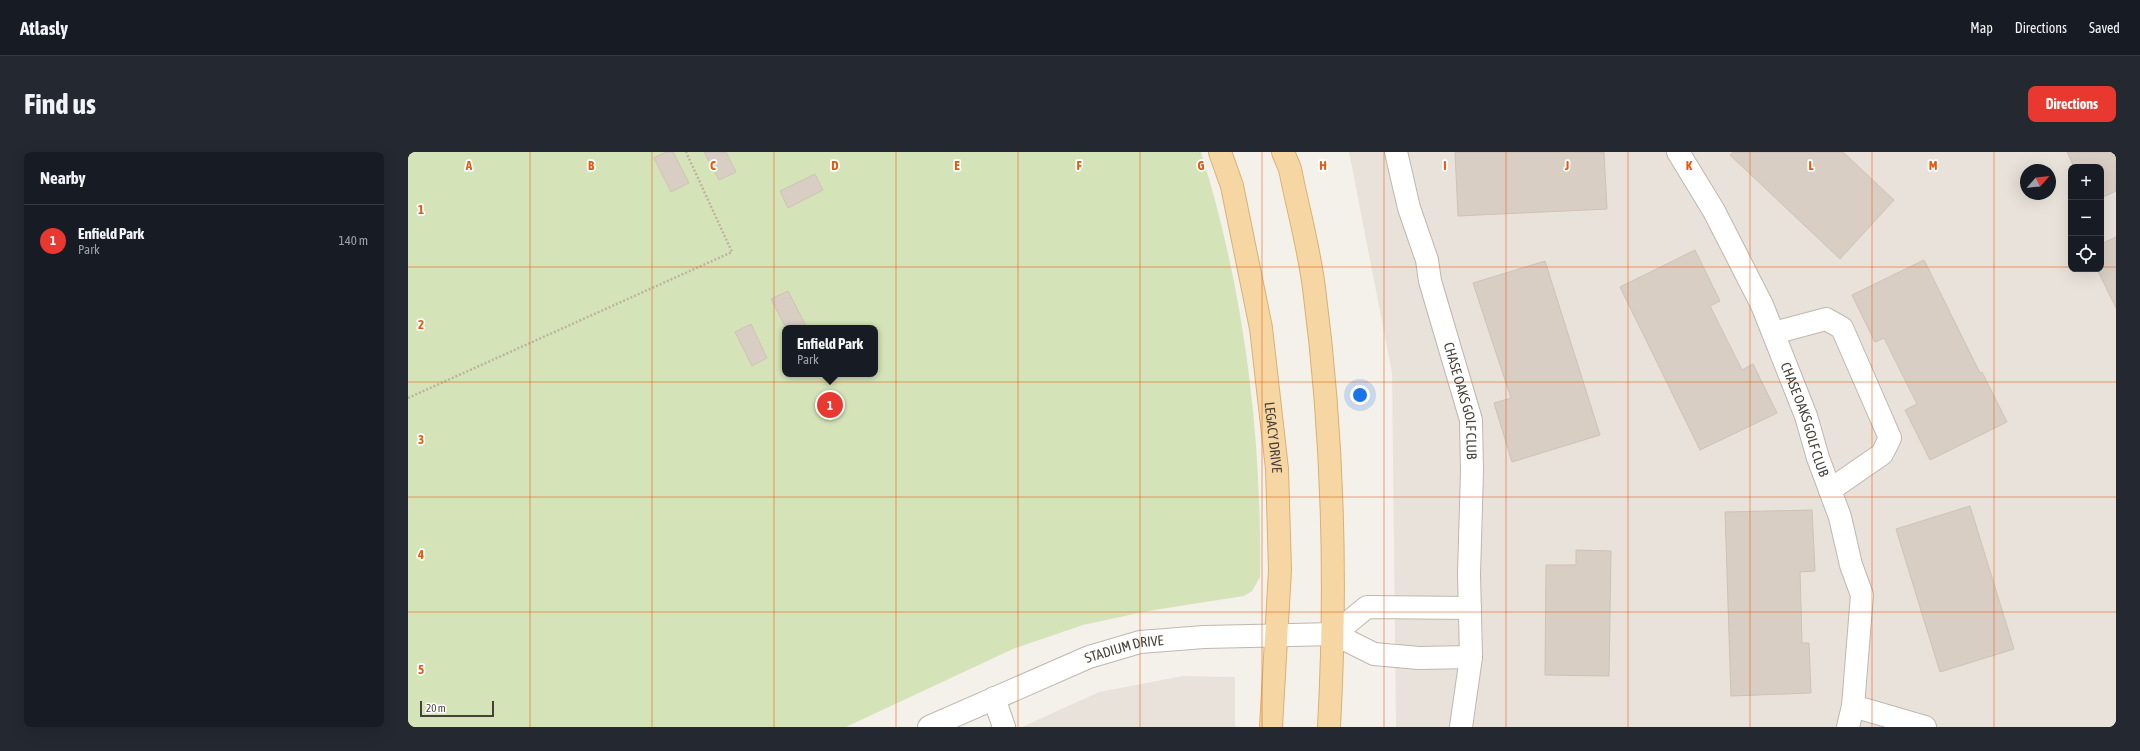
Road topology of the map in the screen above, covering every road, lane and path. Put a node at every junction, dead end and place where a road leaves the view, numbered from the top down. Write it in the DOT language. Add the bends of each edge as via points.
graph roads {
  1 [pos="686,152"];
  2 [pos="1220,152"];
  3 [pos="1283,152"];
  4 [pos="1396,152"];
  5 [pos="1678,152"];
  6 [pos="1774,333"];
  7 [pos="408,398"];
  8 [pos="1830,490"];
  9 [pos="1470,608"];
  10 [pos="1334,634"];
  11 [pos="1276,635"];
  12 [pos="1471,657"];
  13 [pos="994,698"];
  14 [pos="1853,706"];
  15 [pos="929,727"];
  16 [pos="1004,727"];
  17 [pos="1271,727"];
  18 [pos="1329,727"];
  19 [pos="1461,727"];
  20 [pos="1848,727"];
  21 [pos="1925,727"];
  1 -- 7 [label="path" via="732,252"];
  2 -- 11 [label="main road, LEGACY DRIVE" via="1232,186 1261,328 1278,476 1280,570"];
  3 -- 10 [label="main road" via="1290,169 1314,287 1328,433"];
  4 -- 9 [label="street, CHASE OAKS GOLF CLUB" via="1409,208 1427,260 1430,281 1471,420"];
  5 -- 6 [label="street, CHASE OAKS GOLF CLUB" via="1714,211"];
  6 -- 8 [label="street, CHASE OAKS GOLF CLUB" via="1806,416"];
  6 -- 8 [label="street" via="1826,319 1842,328 1890,438 1882,454"];
  8 -- 14 [label="street, CHASE OAKS GOLF CLUB" via="1862,594"];
  9 -- 10 [label="street" via="1367,607"];
  9 -- 12 [label="street, CHASE OAKS GOLF CLUB"];
  10 -- 11 [label="street, STADIUM DRIVE"];
  10 -- 12 [label="street" via="1374,654 1419,658"];
  10 -- 18 [label="main road"];
  11 -- 13 [label="street, STADIUM DRIVE" via="1140,642 1089,657"];
  11 -- 17 [label="main road, LEGACY DRIVE"];
  12 -- 19 [label="street, CHASE OAKS GOLF CLUB"];
  13 -- 15 [label="street, STADIUM DRIVE"];
  13 -- 16 [label="street"];
  14 -- 20 [label="street, CHASE OAKS GOLF CLUB"];
  14 -- 21 [label="street"];
}
